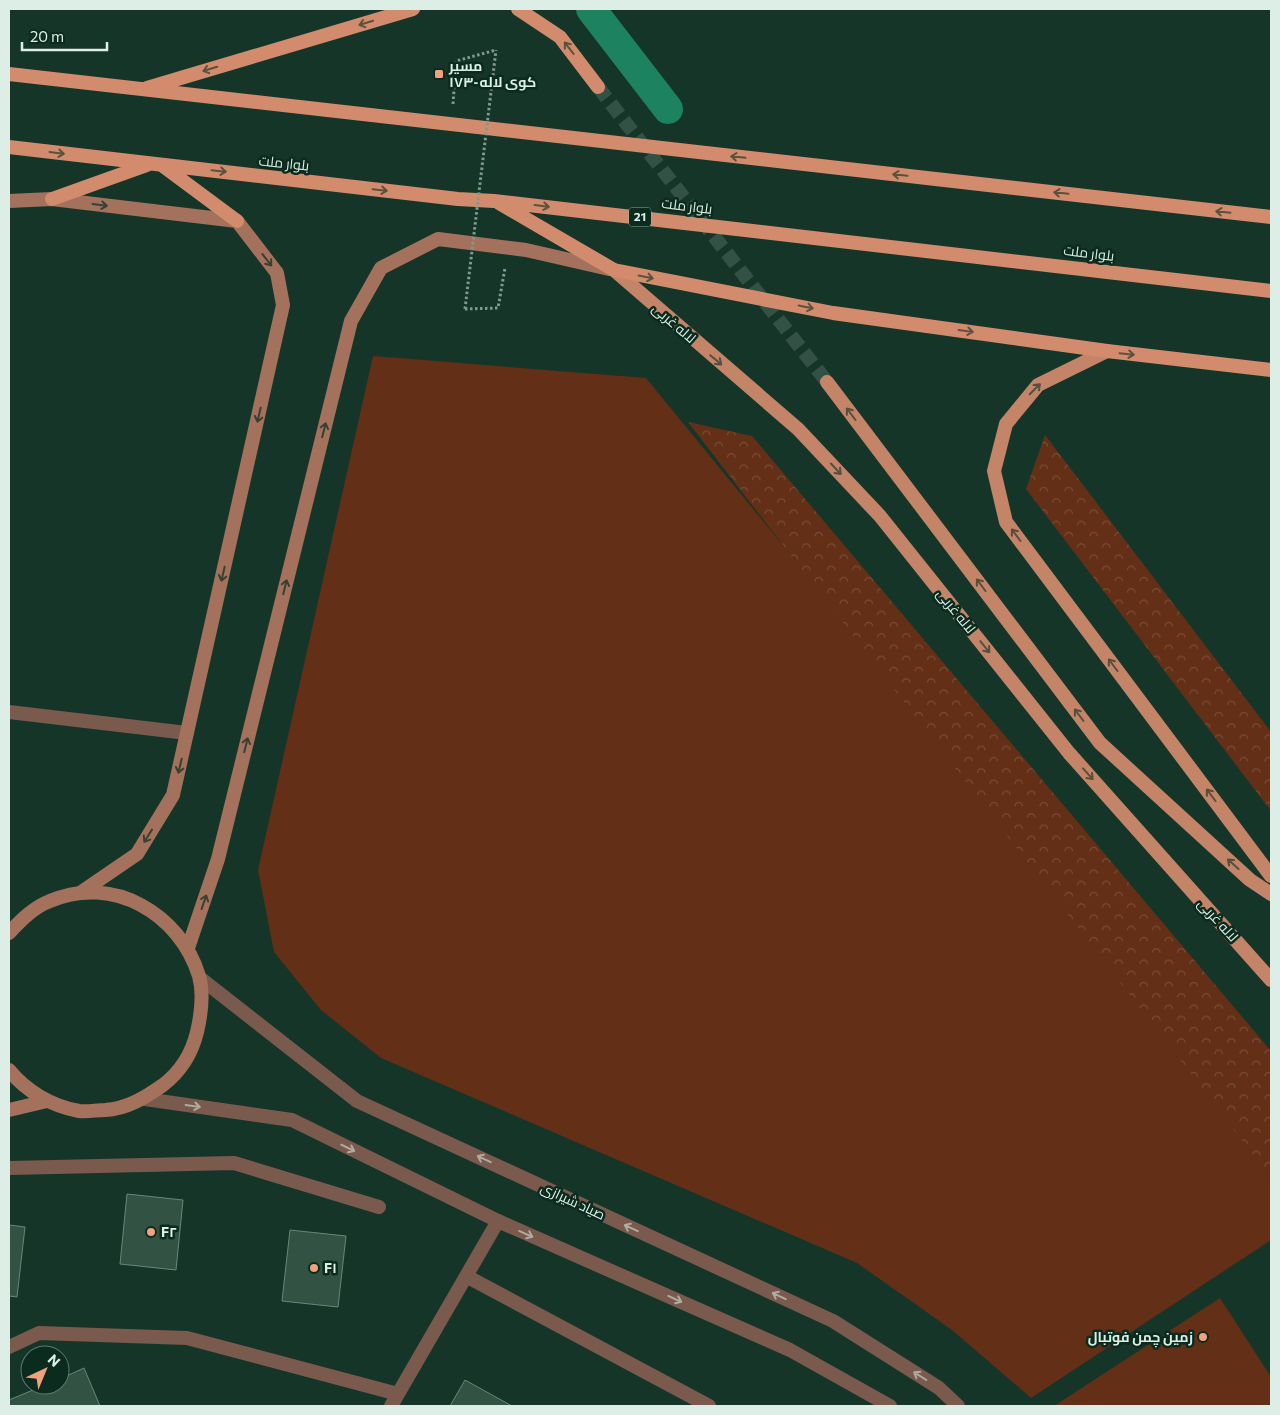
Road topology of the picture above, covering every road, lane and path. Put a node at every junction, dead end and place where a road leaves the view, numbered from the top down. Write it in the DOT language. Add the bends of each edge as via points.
graph roads {
  1 [pos="413,9"];
  2 [pos="518,9"];
  3 [pos="9,74"];
  4 [pos="598,87"];
  5 [pos="141,89"];
  6 [pos="451,124"];
  7 [pos="9,147"];
  8 [pos="156,164"];
  9 [pos="52,199"];
  10 [pos="494,200"];
  11 [pos="9,201"];
  12 [pos="1271,217"];
  13 [pos="237,221"];
  14 [pos="508,248"];
  15 [pos="614,270"];
  16 [pos="1271,291"];
  17 [pos="1107,351"];
  18 [pos="1271,370"];
  19 [pos="827,382"];
  20 [pos="9,712"];
  21 [pos="187,733"];
  22 [pos="1271,876"];
  23 [pos="80,893"];
  24 [pos="1271,894"];
  25 [pos="9,933"];
  26 [pos="188,948"];
  27 [pos="200,978"];
  28 [pos="1271,980"];
  29 [pos="9,1070"];
  30 [pos="145,1099"];
  31 [pos="47,1101"];
  32 [pos="9,1110"];
  33 [pos="9,1168"];
  34 [pos="379,1207"];
  35 [pos="498,1221"];
  36 [pos="466,1276"];
  37 [pos="9,1347"];
  38 [pos="398,1394"];
  39 [pos="391,1406"];
  40 [pos="709,1406"];
  41 [pos="890,1406"];
  42 [pos="958,1406"];
  1 -- 5 [label="highway, one-way"];
  4 -- 2 [label="highway, one-way" via="560,37"];
  3 -- 5 [label="highway"];
  5 -- 6 [label="highway"];
  12 -- 6 [label="highway, one-way"];
  6 -- 14 [label="path, bridge" via="456,61 496,50 465,309 498,308"];
  7 -- 8 [label="highway, بلوار ملت / 21, one-way"];
  8 -- 9 [label="highway"];
  8 -- 10 [label="highway, بلوار ملت / 21, one-way" via="458,199"];
  8 -- 13 [label="highway"];
  9 -- 11 [label="main road"];
  9 -- 13 [label="main road, one-way"];
  10 -- 15 [label="highway"];
  10 -- 16 [label="highway, بلوار ملت / 21, one-way"];
  13 -- 21 [label="main road, one-way" via="277,273 283,305"];
  14 -- 15 [label="main road"];
  26 -- 14 [label="main road, one-way" via="218,859 351,321 381,268 438,239"];
  15 -- 17 [label="highway, one-way" via="833,312"];
  15 -- 28 [label="main road, لاله غربی, one-way" via="798,429 880,516 1069,752"];
  17 -- 18 [label="highway, one-way"];
  22 -- 17 [label="main road, one-way" via="1006,522 994,471 1006,424 1038,385"];
  24 -- 19 [label="main road, one-way" via="1250,880 1100,743"];
  20 -- 21 [label="street"];
  21 -- 23 [label="main road, one-way" via="173,795 137,854"];
  23 -- 25 [label="main road" via="50,901 24,917"];
  23 -- 26 [label="main road" via="112,894 142,904 168,923"];
  26 -- 27 [label="main road"];
  27 -- 30 [label="main road" via="202,1014 193,1048 173,1077"];
  42 -- 27 [label="street, صیاد شیرازی, one-way" via="940,1388 833,1321 357,1101"];
  29 -- 31 [label="main road" via="19,1083"];
  30 -- 31 [label="main road" via="113,1110 79,1111"];
  30 -- 35 [label="street, one-way" via="292,1120"];
  31 -- 32 [label="main road"];
  33 -- 34 [label="street" via="234,1163"];
  35 -- 36 [label="street"];
  35 -- 41 [label="street, one-way" via="790,1350"];
  36 -- 38 [label="street"];
  36 -- 40 [label="street"];
  37 -- 38 [label="street" via="39,1333 187,1338"];
  38 -- 39 [label="street"];
}
